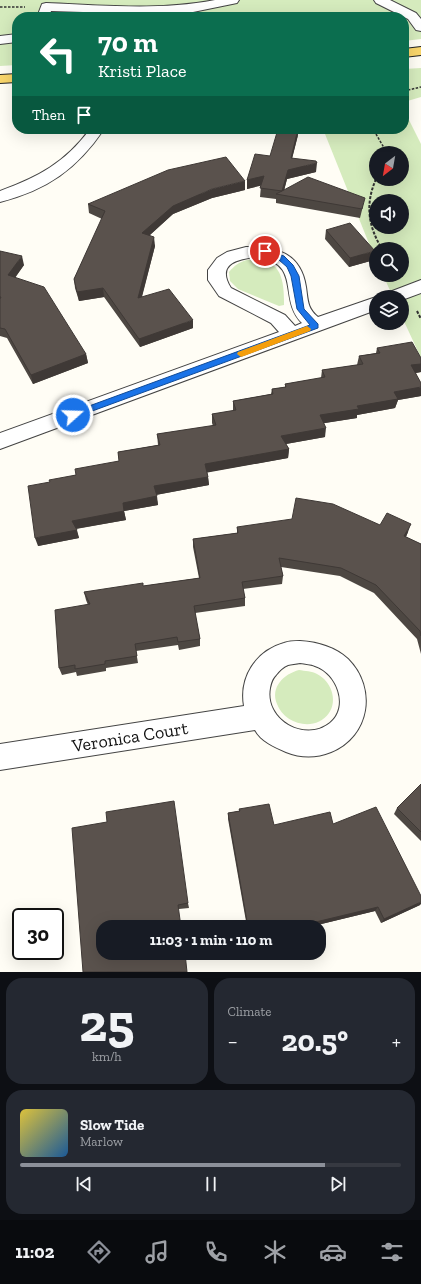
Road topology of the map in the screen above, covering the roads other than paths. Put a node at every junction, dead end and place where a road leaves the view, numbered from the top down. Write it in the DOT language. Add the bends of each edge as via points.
graph roads {
  1 [pos="233,0"];
  2 [pos="380,0"];
  3 [pos="44,12"];
  4 [pos="404,12"];
  5 [pos="409,14"];
  6 [pos="421,27"];
  7 [pos="12,39"];
  8 [pos="0,40"];
  9 [pos="421,51"];
  10 [pos="409,52"];
  11 [pos="12,78"];
  12 [pos="0,79"];
  13 [pos="94,134"];
  14 [pos="0,197"];
  15 [pos="421,286"];
  16 [pos="409,291"];
  17 [pos="369,306"];
  18 [pos="316,326"];
  19 [pos="292,335"];
  20 [pos="0,441"];
  21 [pos="260,716"];
  22 [pos="0,757"];
  1 -- 3 [label="street" via="193,8 147,10 46,7"];
  2 -- 4 [label="street"];
  5 -- 6 [label="street"];
  7 -- 8 [label="street"];
  9 -- 10 [label="main road"];
  11 -- 12 [label="main road"];
  13 -- 14 [label="street" via="86,147 67,165 36,184"];
  15 -- 16 [label="street"];
  17 -- 18 [label="street"];
  18 -- 19 [label="street"];
  18 -- 19 [label="street" via="301,309 295,276 290,266 281,258 265,251 246,252 221,264 216,278 222,289 278,319"];
  19 -- 20 [label="street"];
  21 -- 22 [label="street, Veronica Court"];
}
